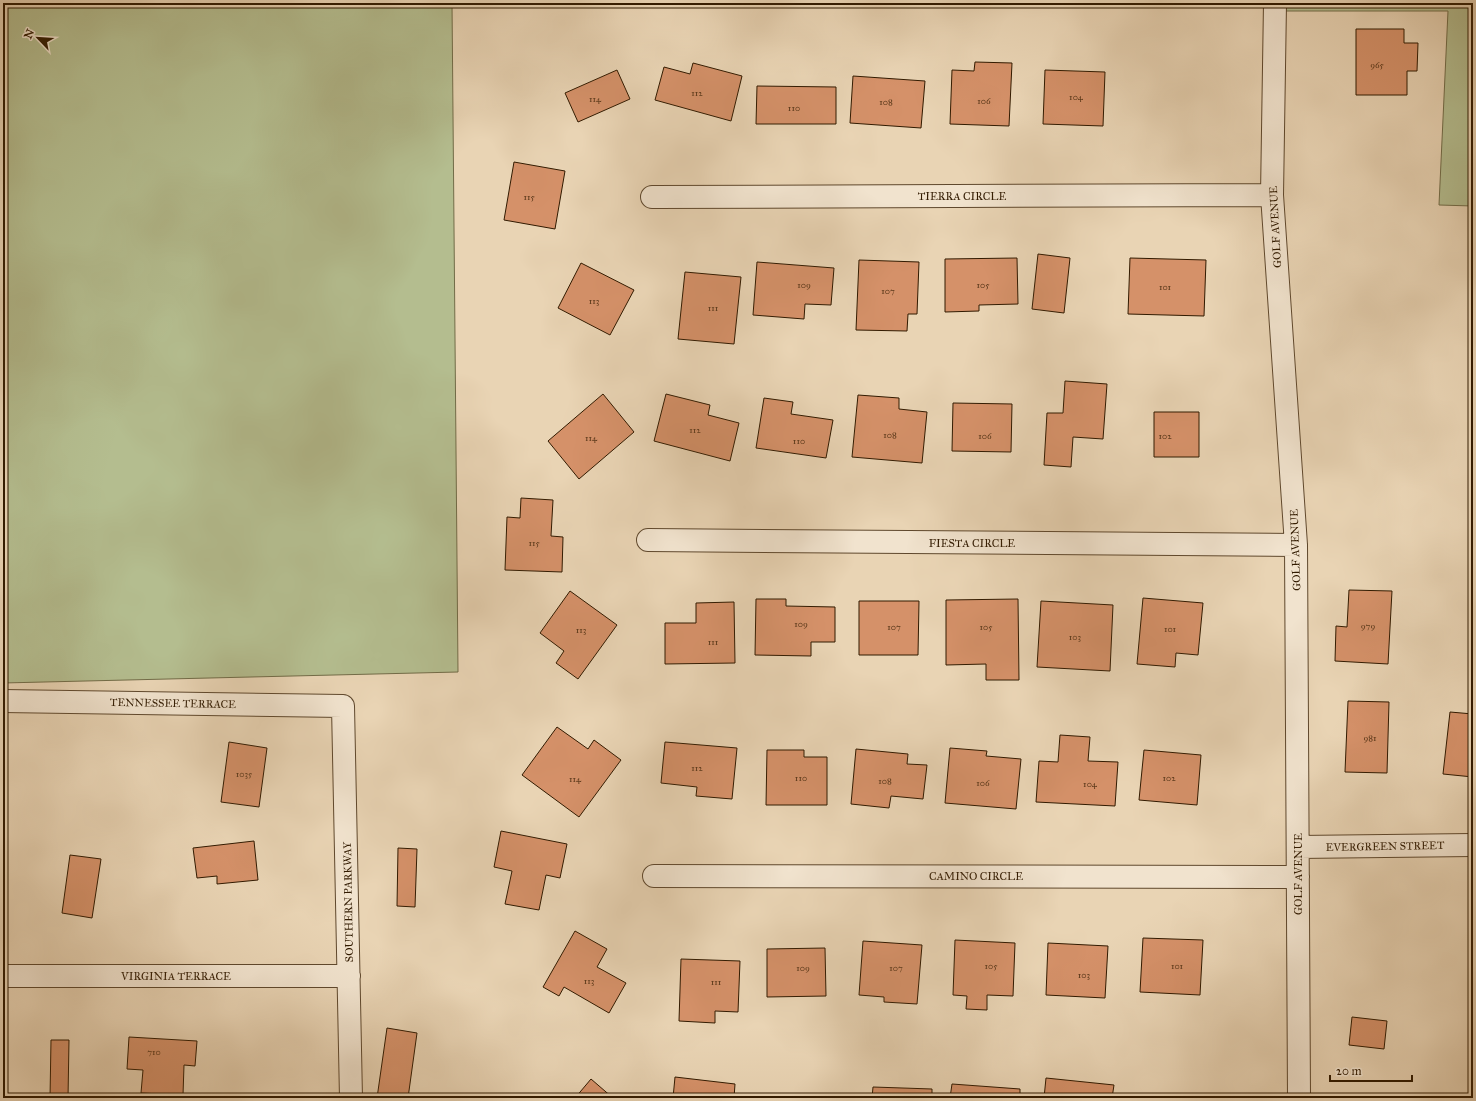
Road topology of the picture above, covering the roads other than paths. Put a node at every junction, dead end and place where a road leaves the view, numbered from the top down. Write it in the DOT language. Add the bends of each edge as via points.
graph roads {
  1 [pos="1275,3"];
  2 [pos="1272,195"];
  3 [pos="652,198"];
  4 [pos="648,540"];
  5 [pos="1296,546"];
  6 [pos="3,701"];
  7 [pos="343,706"];
  8 [pos="1473,844"];
  9 [pos="1298,847"];
  10 [pos="654,876"];
  11 [pos="1298,877"];
  12 [pos="3,976"];
  13 [pos="349,976"];
  14 [pos="351,1098"];
  15 [pos="1299,1098"];
  1 -- 2 [label="street, GOLF AVENUE"];
  2 -- 3 [label="street, TIERRA CIRCLE"];
  2 -- 5 [label="street, GOLF AVENUE"];
  4 -- 5 [label="street, FIESTA CIRCLE"];
  5 -- 9 [label="street, GOLF AVENUE"];
  6 -- 7 [label="street, TENNESSEE TERRACE"];
  7 -- 13 [label="street, SOUTHERN PARKWAY"];
  8 -- 9 [label="street, EVERGREEN STREET"];
  9 -- 11 [label="street, GOLF AVENUE"];
  10 -- 11 [label="street, CAMINO CIRCLE"];
  11 -- 15 [label="street, GOLF AVENUE"];
  12 -- 13 [label="street, VIRGINIA TERRACE"];
  13 -- 14 [label="street, SOUTHERN PARKWAY"];
}
